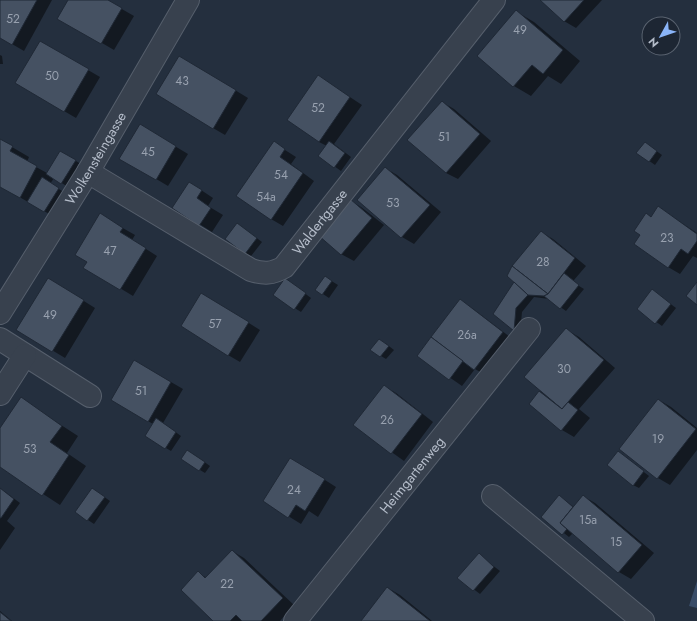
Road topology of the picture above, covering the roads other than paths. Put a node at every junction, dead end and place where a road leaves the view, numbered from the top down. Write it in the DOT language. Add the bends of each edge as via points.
graph roads {
  1 [pos="188,0"];
  2 [pos="494,0"];
  3 [pos="88,172"];
  4 [pos="0,313"];
  5 [pos="529,329"];
  6 [pos="0,339"];
  7 [pos="25,355"];
  8 [pos="0,394"];
  9 [pos="90,396"];
  10 [pos="494,496"];
  11 [pos="295,621"];
  12 [pos="643,621"];
  1 -- 3 [label="street, Wolkensteingasse"];
  2 -- 3 [label="street, Waldertgasse" via="284,267 270,274 251,270"];
  3 -- 4 [label="street, Wolkensteingasse"];
  5 -- 11 [label="street, Heimgartenweg"];
  6 -- 7 [label="street"];
  7 -- 8 [label="street"];
  7 -- 9 [label="street"];
  10 -- 12 [label="street"];
}
